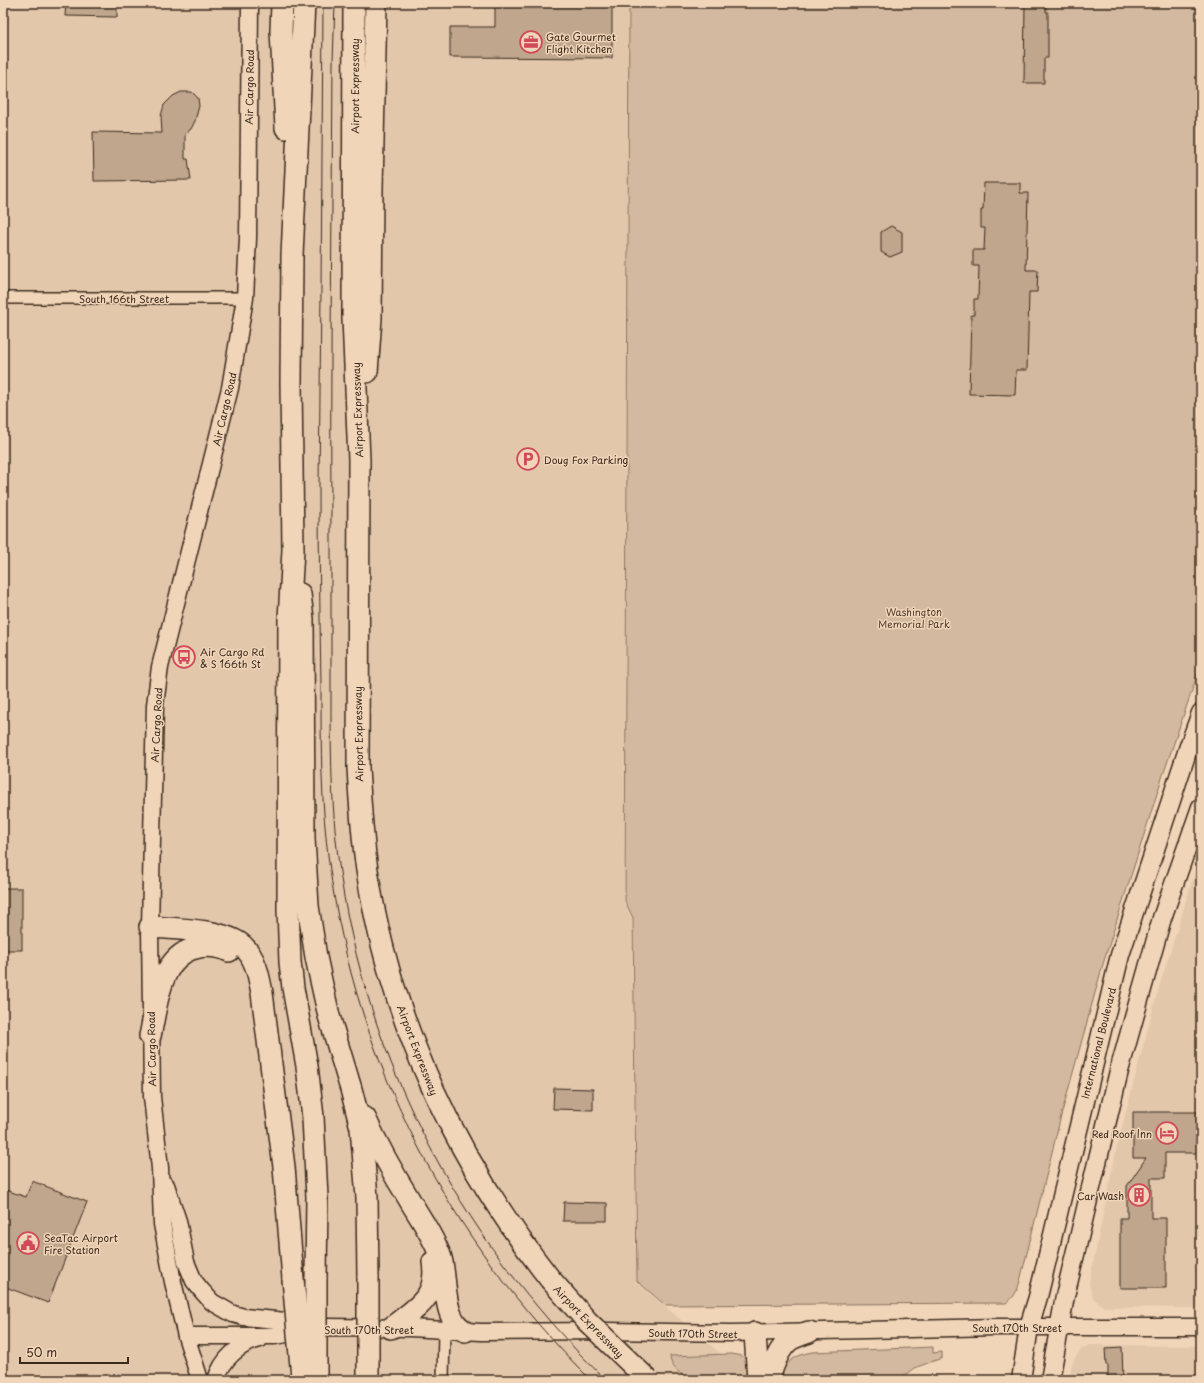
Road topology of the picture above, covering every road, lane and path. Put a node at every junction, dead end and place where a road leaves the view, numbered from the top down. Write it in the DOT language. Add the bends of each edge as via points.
graph roads {
  1 [pos="250,3"];
  2 [pos="282,3"];
  3 [pos="304,3"];
  4 [pos="354,3"];
  5 [pos="376,3"];
  6 [pos="292,255"];
  7 [pos="3,298"];
  8 [pos="245,298"];
  9 [pos="359,460"];
  10 [pos="293,550"];
  11 [pos="1201,713"];
  12 [pos="1201,807"];
  13 [pos="150,927"];
  14 [pos="150,1036"];
  15 [pos="268,1040"];
  16 [pos="338,1046"];
  17 [pos="370,1130"];
  18 [pos="160,1168"];
  19 [pos="1029,1327"];
  20 [pos="1059,1327"];
  21 [pos="1201,1327"];
  22 [pos="328,1328"];
  23 [pos="390,1328"];
  24 [pos="444,1330"];
  25 [pos="465,1331"];
  26 [pos="809,1332"];
  27 [pos="755,1333"];
  28 [pos="186,1336"];
  29 [pos="275,1336"];
  30 [pos="309,1379"];
  31 [pos="368,1379"];
  32 [pos="200,1380"];
  33 [pos="216,1380"];
  34 [pos="443,1380"];
  35 [pos="648,1380"];
  36 [pos="758,1380"];
  37 [pos="769,1380"];
  38 [pos="1021,1380"];
  39 [pos="1050,1380"];
  1 -- 8 [label="street, Air Cargo Road"];
  2 -- 6 [label="highway" via="281,31"];
  3 -- 6 [label="highway"];
  4 -- 9 [label="highway, Airport Expressway" via="353,318"];
  5 -- 9 [label="highway" via="371,318"];
  6 -- 10 [label="highway"];
  7 -- 8 [label="street, South 166th Street"];
  8 -- 13 [label="street, Air Cargo Road" via="230,388 160,667 155,705"];
  9 -- 35 [label="highway, Airport Expressway, bridge" via="358,768 361,819 367,871 390,974 406,1024 437,1100 495,1204 550,1279 587,1321"];
  10 -- 16 [label="highway" via="303,619 304,839 308,906 316,957"];
  10 -- 30 [label="highway, bridge" via="289,620 288,909 293,981 313,1117 316,1279"];
  11 -- 19 [label="main road, International Boulevard" via="1120,955"];
  12 -- 20 [label="main road" via="1162,918 1123,1056"];
  13 -- 14 [label="street, Air Cargo Road"];
  13 -- 15 [label="highway" via="221,934 243,946 252,958 258,973"];
  14 -- 15 [label="highway" via="163,979 176,958 190,949 216,946 231,952 243,964 251,981"];
  14 -- 18 [label="street, Air Cargo Road" via="152,1096"];
  15 -- 30 [label="highway, bridge" via="284,1167 293,1279"];
  16 -- 17 [label="highway"];
  16 -- 31 [label="highway, bridge" via="361,1128 363,1145 367,1205"];
  17 -- 23 [label="highway" via="386,1174 426,1245 434,1270 429,1293"];
  17 -- 25 [label="highway" via="437,1247 444,1270 452,1319"];
  18 -- 22 [label="street" via="178,1221 186,1262 194,1281 212,1302 244,1317"];
  18 -- 28 [label="street, Air Cargo Road" via="162,1224"];
  19 -- 20 [label="street, South 170th Street"];
  19 -- 26 [label="street, South 170th Street"];
  19 -- 38 [label="main road, International Boulevard"];
  20 -- 21 [label="street, South 170th Street"];
  20 -- 39 [label="main road"];
  22 -- 23 [label="street, South 170th Street"];
  22 -- 29 [label="street, South 170th Street"];
  23 -- 24 [label="street, South 170th Street"];
  24 -- 25 [label="street, South 170th Street"];
  24 -- 34 [label="street"];
  25 -- 27 [label="street, South 170th Street"];
  26 -- 27 [label="street, South 170th Street"];
  26 -- 37 [label="highway" via="784,1346"];
  27 -- 36 [label="highway"];
  28 -- 29 [label="street, South 170th Street"];
  28 -- 32 [label="street, Air Cargo Road"];
  29 -- 33 [label="street" via="241,1346 224,1363"];
}
